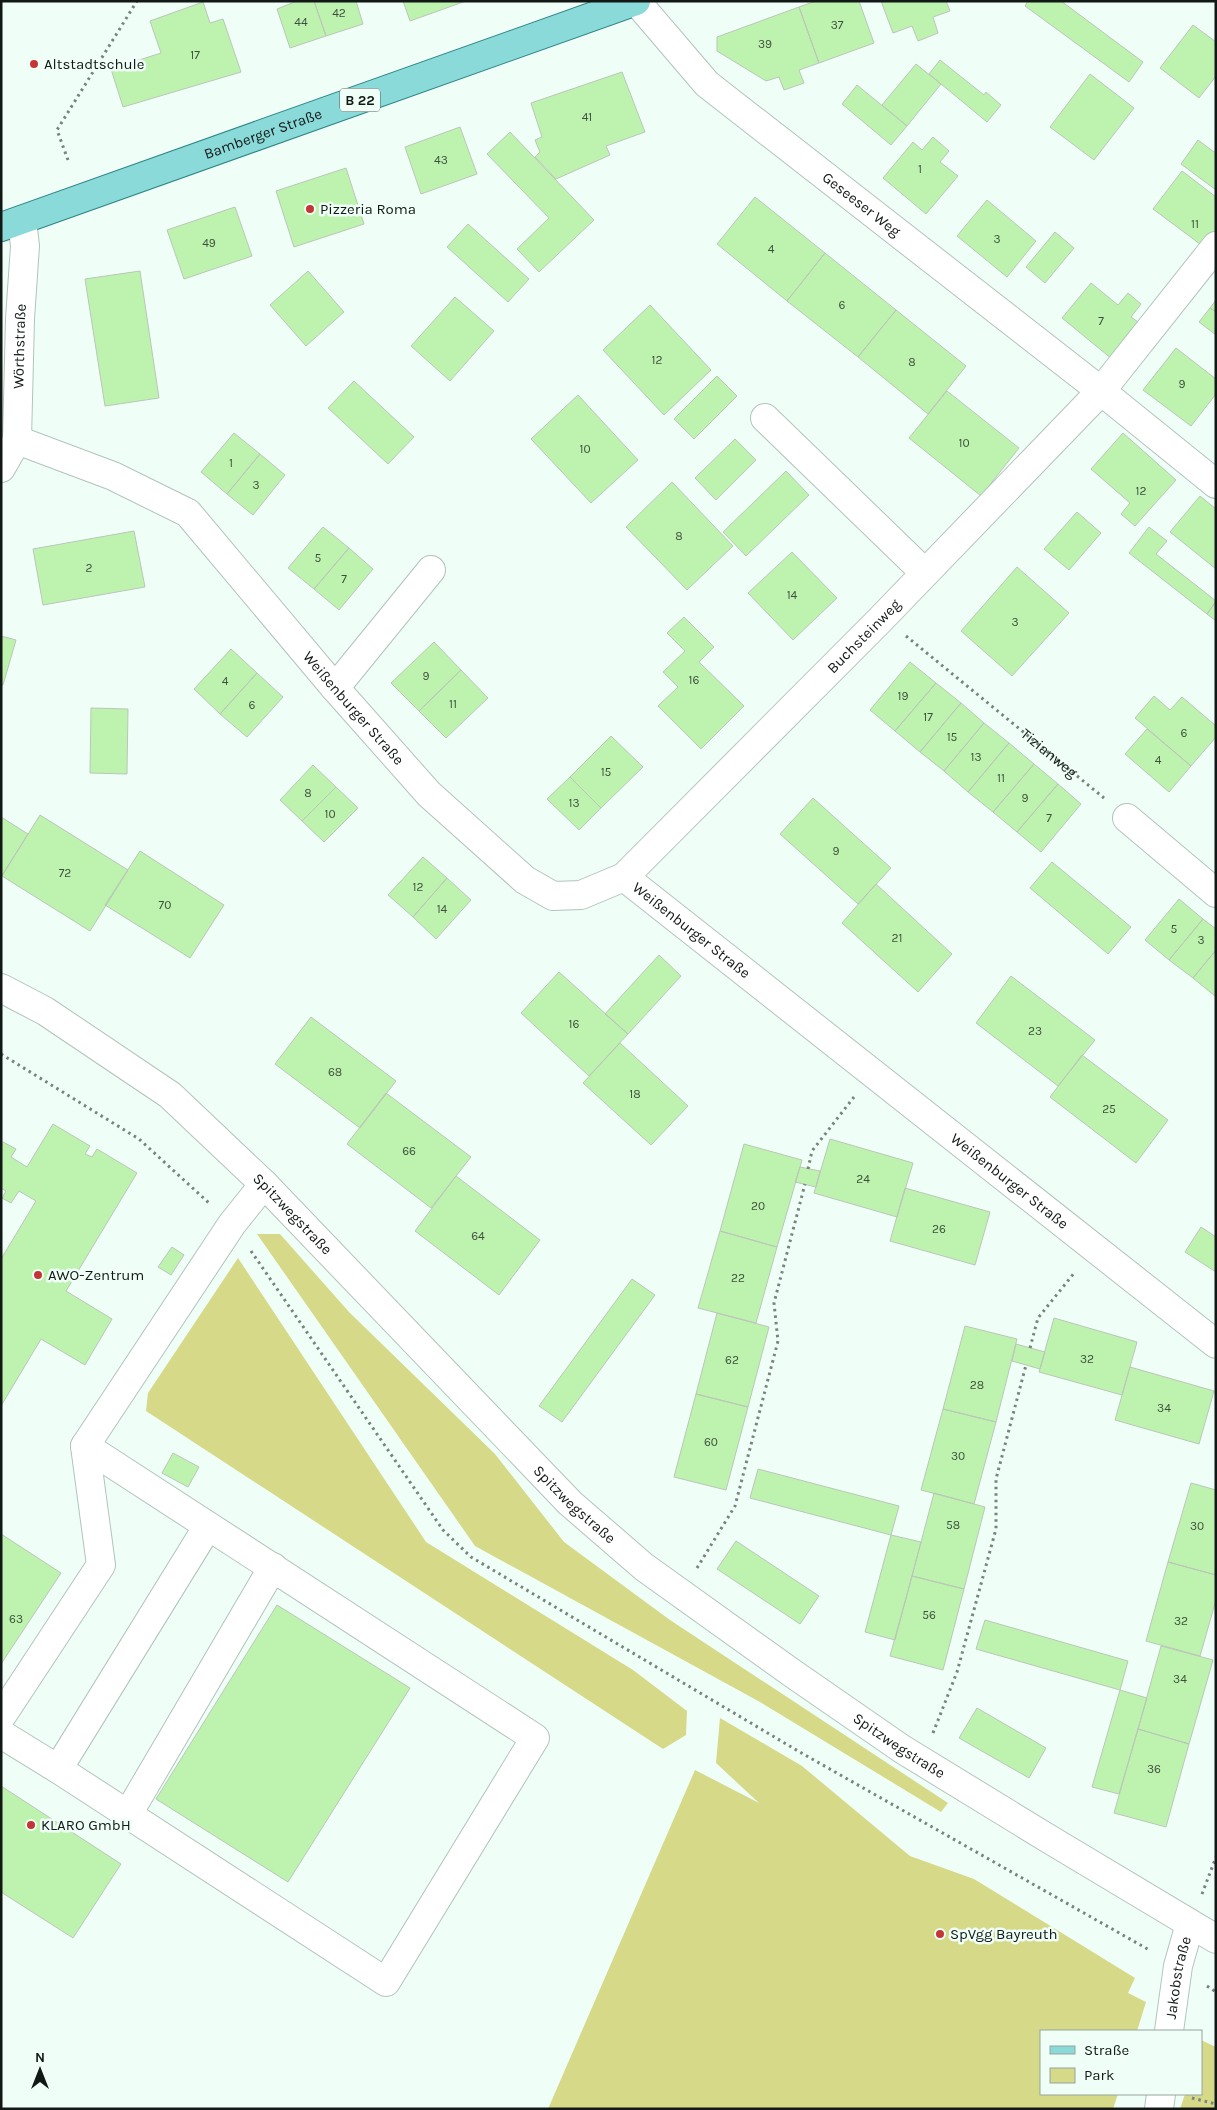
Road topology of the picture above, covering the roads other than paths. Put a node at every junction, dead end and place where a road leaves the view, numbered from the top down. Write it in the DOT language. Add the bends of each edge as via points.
graph roads {
  1 [pos="636,1"];
  2 [pos="12,224"];
  3 [pos="1216,246"];
  4 [pos="1101,391"];
  5 [pos="766,418"];
  6 [pos="17,440"];
  7 [pos="1,468"];
  8 [pos="1216,484"];
  9 [pos="431,570"];
  10 [pos="925,573"];
  11 [pos="335,688"];
  12 [pos="1127,818"];
  13 [pos="624,877"];
  14 [pos="1216,893"];
  15 [pos="1,988"];
  16 [pos="264,1184"];
  17 [pos="1216,1344"];
  18 [pos="85,1446"];
  19 [pos="208,1526"];
  20 [pos="273,1567"];
  21 [pos="1,1716"];
  22 [pos="1,1734"];
  23 [pos="58,1769"];
  24 [pos="128,1814"];
  25 [pos="1190,1924"];
  26 [pos="1216,1939"];
  27 [pos="1169,2030"];
  28 [pos="1161,2095"];
  29 [pos="1159,2109"];
  1 -- 2 [label="main road, Bamberger Straße / B 22"];
  1 -- 4 [label="street, Geseeser Weg" via="707,84"];
  2 -- 6 [label="street, Wörthstraße" via="25,246"];
  3 -- 4 [label="street"];
  4 -- 8 [label="street, Geseeser Weg"];
  4 -- 10 [label="street, Buchsteinweg"];
  5 -- 10 [label="street"];
  6 -- 7 [label="street, Wörthstraße"];
  6 -- 11 [label="street, Weißenburger Straße" via="113,476 188,513"];
  9 -- 11 [label="street"];
  10 -- 13 [label="street, Buchsteinweg"];
  11 -- 13 [label="street, Weißenburger Straße" via="429,794 525,880 554,896 581,896"];
  12 -- 14 [label="street"];
  13 -- 17 [label="street, Weißenburger Straße"];
  15 -- 16 [label="street, Spitzwegstraße" via="45,1011 170,1095"];
  16 -- 18 [label="street" via="232,1224"];
  16 -- 25 [label="street, Spitzwegstraße" via="570,1502 644,1567 922,1761"];
  18 -- 19 [label="street"];
  18 -- 21 [label="street" via="101,1565"];
  19 -- 20 [label="street"];
  19 -- 23 [label="street"];
  20 -- 24 [label="street"];
  20 -- 24 [label="street" via="535,1738 386,1982"];
  22 -- 23 [label="street"];
  23 -- 24 [label="street"];
  25 -- 26 [label="street, Spitzwegstraße"];
  25 -- 27 [label="street, Jakobstraße" via="1178,1966"];
  28 -- 29 [label="street"];
}
